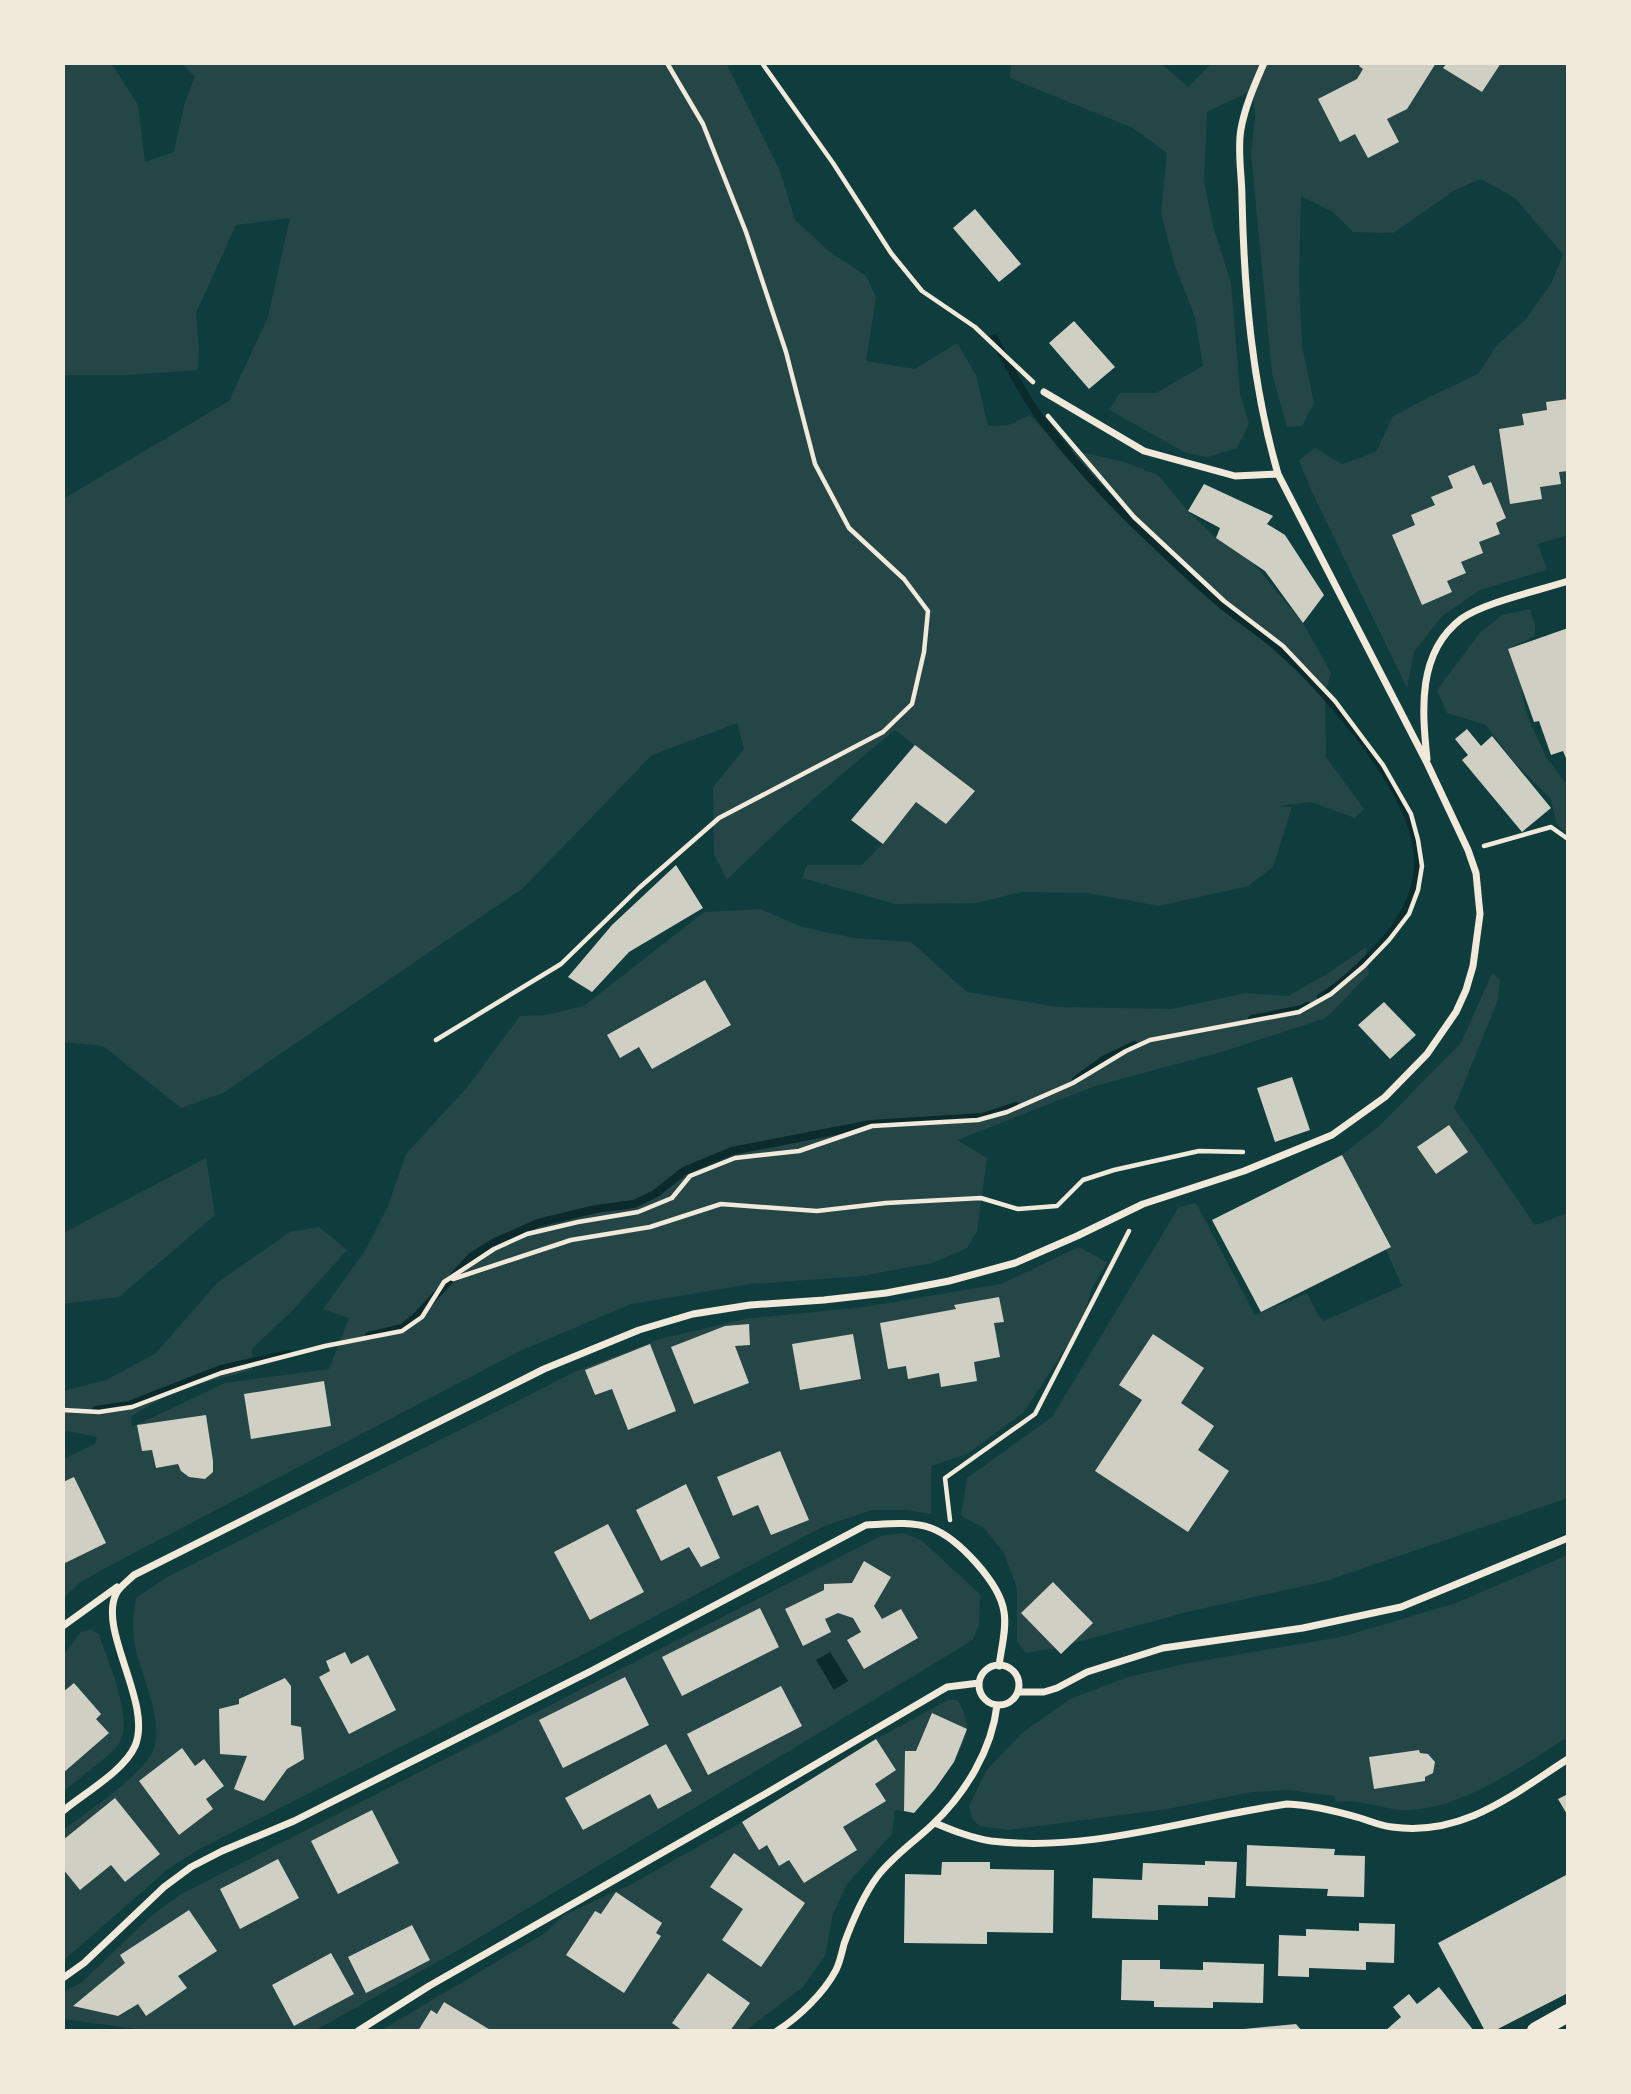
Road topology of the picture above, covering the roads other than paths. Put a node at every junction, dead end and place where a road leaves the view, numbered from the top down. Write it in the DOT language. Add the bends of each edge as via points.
graph roads {
  1 [pos="1264,63"];
  2 [pos="1044,392"];
  3 [pos="1278,474"];
  4 [pos="1568,581"];
  5 [pos="1427,763"];
  6 [pos="1568,1538"];
  7 [pos="134,1575"];
  8 [pos="63,1626"];
  9 [pos="999,1665"];
  10 [pos="979,1683"];
  11 [pos="1018,1692"];
  12 [pos="997,1705"];
  13 [pos="1568,1759"];
  14 [pos="63,1811"];
  15 [pos="934,1823"];
  16 [pos="63,1978"];
  17 [pos="1568,2013"];
  18 [pos="358,2031"];
  19 [pos="777,2031"];
  20 [pos="1536,2031"];
  1 -- 3 [label="street" via="1241,131 1243,235 1251,336 1265,428"];
  2 -- 3 [label="street" via="1144,450 1235,476"];
  3 -- 5 [label="street"];
  4 -- 5 [label="street" via="1462,618 1443,638 1426,674 1422,710"];
  5 -- 7 [label="street" via="1476,873 1480,914 1473,966 1456,1012 1427,1054 1385,1097 1332,1135 1244,1171 1143,1204 1016,1263 949,1282 886,1293 750,1305 693,1314 639,1330 544,1369"];
  6 -- 11 [label="street" via="1401,1607 1303,1628 1163,1648 1087,1672 1044,1692"];
  7 -- 8 [label="street"];
  7 -- 14 [label="street" via="116,1592 113,1606 138,1719 135,1747 123,1763"];
  9 -- 10 [label="street" via="984,1672"];
  9 -- 11 [label="street" via="1015,1674"];
  9 -- 16 [label="street" via="1005,1613 1000,1597 969,1555 931,1528 866,1525 294,1821 191,1867"];
  10 -- 12 [label="street" via="986,1700"];
  10 -- 18 [label="street" via="947,1687"];
  11 -- 12 [label="street" via="1010,1702"];
  12 -- 15 [label="street" via="990,1741 965,1786"];
  13 -- 15 [label="street" via="1485,1813 1426,1828 1391,1827 1310,1804 1052,1842 990,1840"];
  15 -- 19 [label="street" via="877,1876 836,1969 806,2008"];
  17 -- 20 [label="main road"];
}
